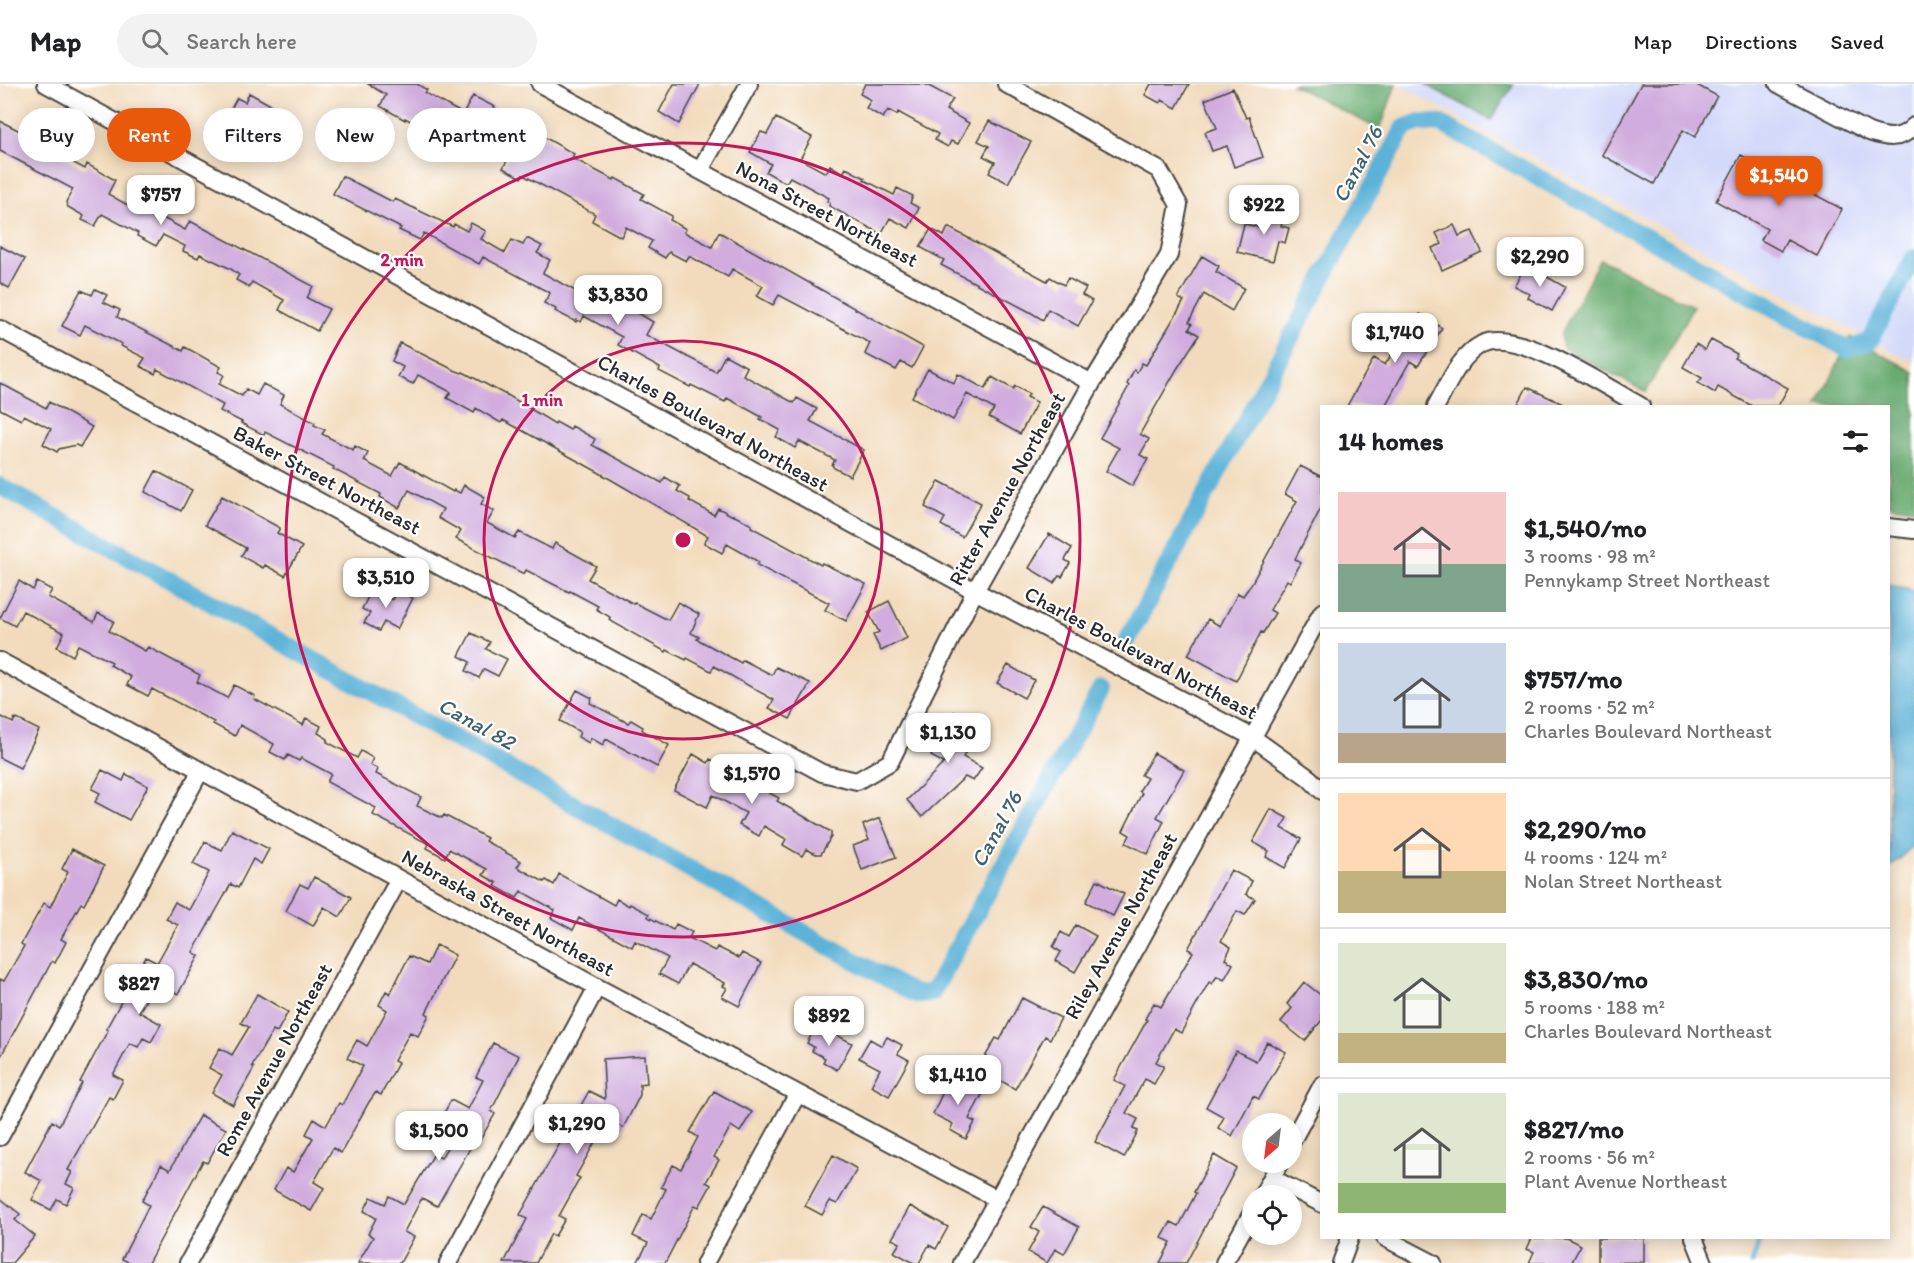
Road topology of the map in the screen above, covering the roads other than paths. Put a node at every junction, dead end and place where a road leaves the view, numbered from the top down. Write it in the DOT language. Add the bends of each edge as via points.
graph roads {
  1 [pos="46,84"];
  2 [pos="540,84"];
  3 [pos="749,84"];
  4 [pos="1778,84"];
  5 [pos="1009,85"];
  6 [pos="1907,131"];
  7 [pos="700,170"];
  8 [pos="0,329"];
  9 [pos="1092,383"];
  10 [pos="1437,405"];
  11 [pos="1639,405"];
  12 [pos="1890,527"];
  13 [pos="1914,530"];
  14 [pos="975,591"];
  15 [pos="1320,616"];
  16 [pos="0,661"];
  17 [pos="1252,737"];
  18 [pos="201,770"];
  19 [pos="857,781"];
  20 [pos="1320,789"];
  21 [pos="399,879"];
  22 [pos="597,987"];
  23 [pos="1320,1088"];
  24 [pos="798,1095"];
  25 [pos="1302,1122"];
  26 [pos="0,1137"];
  27 [pos="1274,1173"];
  28 [pos="1272,1178"];
  29 [pos="1268,1185"];
  30 [pos="997,1199"];
  31 [pos="1320,1203"];
  32 [pos="1242,1231"];
  33 [pos="1350,1239"];
  34 [pos="1387,1239"];
  35 [pos="1694,1239"];
  36 [pos="188,1263"];
  37 [pos="448,1263"];
  38 [pos="705,1263"];
  39 [pos="962,1263"];
  40 [pos="1224,1263"];
  41 [pos="1341,1263"];
  42 [pos="1433,1263"];
  43 [pos="1704,1263"];
  1 -- 14 [label="street, Charles Boulevard Northeast"];
  2 -- 7 [label="street, Nona Street Northeast"];
  3 -- 7 [label="street"];
  4 -- 6 [label="street" via="1869,132 1892,138"];
  5 -- 9 [label="street, Ritter Avenue Northeast" via="1159,170 1179,205 1169,255"];
  7 -- 9 [label="street, Nona Street Northeast"];
  8 -- 19 [label="street, Baker Street Northeast" via="822,773"];
  9 -- 14 [label="street, Ritter Avenue Northeast"];
  10 -- 11 [label="street" via="1468,354 1483,343 1515,342 1543,352"];
  12 -- 13 [label="street"];
  14 -- 17 [label="street, Charles Boulevard Northeast"];
  14 -- 19 [label="street, Ritter Avenue Northeast" via="890,762"];
  15 -- 17 [label="street, Riley Avenue Northeast"];
  16 -- 18 [label="street, Nebraska Street Northeast"];
  17 -- 20 [label="street, Charles Boulevard Northeast"];
  17 -- 30 [label="street, Riley Avenue Northeast"];
  18 -- 21 [label="street, Nebraska Street Northeast"];
  18 -- 26 [label="street"];
  21 -- 22 [label="street, Nebraska Street Northeast"];
  21 -- 36 [label="street, Rome Avenue Northeast"];
  22 -- 24 [label="street, Nebraska Street Northeast"];
  22 -- 37 [label="street"];
  23 -- 25 [label="street"];
  24 -- 30 [label="street, Nebraska Street Northeast"];
  24 -- 38 [label="street"];
  27 -- 28 [label="street"];
  28 -- 29 [label="street"];
  28 -- 31 [label="street"];
  30 -- 39 [label="street, Riley Avenue Northeast"];
  32 -- 40 [label="street"];
  33 -- 41 [label="street"];
  34 -- 42 [label="street"];
  35 -- 43 [label="street"];
}
